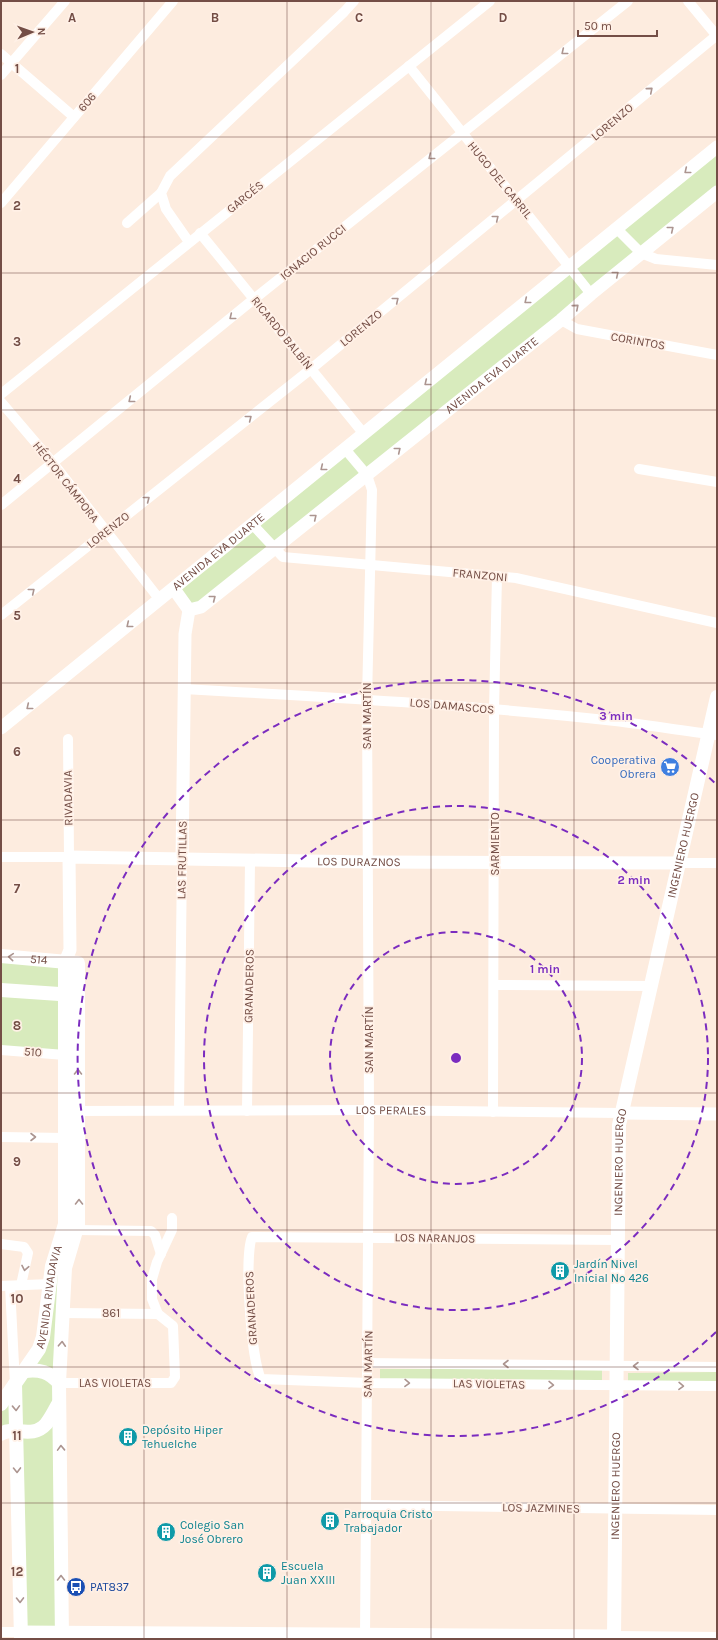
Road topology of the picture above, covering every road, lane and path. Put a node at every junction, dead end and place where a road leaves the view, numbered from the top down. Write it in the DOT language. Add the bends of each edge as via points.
graph roads {
  1 [pos="65,1"];
  2 [pos="174,1"];
  3 [pos="354,1"];
  4 [pos="490,1"];
  5 [pos="628,1"];
  6 [pos="688,1"];
  7 [pos="717,35"];
  8 [pos="1,54"];
  9 [pos="11,63"];
  10 [pos="409,66"];
  11 [pos="1,75"];
  12 [pos="74,117"];
  13 [pos="462,133"];
  14 [pos="717,147"];
  15 [pos="717,192"];
  16 [pos="161,193"];
  17 [pos="516,201"];
  18 [pos="1,203"];
  19 [pos="127,223"];
  20 [pos="616,228"];
  21 [pos="200,233"];
  22 [pos="189,242"];
  23 [pos="641,254"];
  24 [pos="717,265"];
  25 [pos="568,267"];
  26 [pos="591,294"];
  27 [pos="254,299"];
  28 [pos="561,320"];
  29 [pos="717,355"];
  30 [pos="311,368"];
  31 [pos="1,394"];
  32 [pos="1,402"];
  33 [pos="364,434"];
  34 [pos="345,449"];
  35 [pos="53,463"];
  36 [pos="639,469"];
  37 [pos="367,474"];
  38 [pos="717,482"];
  39 [pos="1,505"];
  40 [pos="253,525"];
  41 [pos="105,532"];
  42 [pos="275,549"];
  43 [pos="371,564"];
  44 [pos="497,576"];
  45 [pos="174,589"];
  46 [pos="160,600"];
  47 [pos="189,610"];
  48 [pos="1,615"];
  49 [pos="717,623"];
  50 [pos="185,689"];
  51 [pos="717,697"];
  52 [pos="367,699"];
  53 [pos="494,710"];
  54 [pos="1,728"];
  55 [pos="713,734"];
  56 [pos="68,739"];
  57 [pos="1,857"];
  58 [pos="69,857"];
  59 [pos="182,860"];
  60 [pos="250,861"];
  61 [pos="368,862"];
  62 [pos="495,862"];
  63 [pos="678,863"];
  64 [pos="717,863"];
  65 [pos="1,956"];
  66 [pos="71,958"];
  67 [pos="494,985"];
  68 [pos="650,986"];
  69 [pos="1,990"];
  70 [pos="38,992"];
  71 [pos="71,995"];
  72 [pos="65,1019"];
  73 [pos="1,1050"];
  74 [pos="65,1055"];
  75 [pos="179,1110"];
  76 [pos="370,1110"];
  77 [pos="72,1111"];
  78 [pos="247,1111"];
  79 [pos="493,1112"];
  80 [pos="620,1113"];
  81 [pos="717,1114"];
  82 [pos="1,1137"];
  83 [pos="65,1138"];
  84 [pos="172,1218"];
  85 [pos="76,1230"];
  86 [pos="252,1237"];
  87 [pos="369,1238"];
  88 [pos="617,1240"];
  89 [pos="1,1244"];
  90 [pos="161,1254"];
  91 [pos="50,1284"];
  92 [pos="21,1285"];
  93 [pos="5,1286"];
  94 [pos="63,1313"];
  95 [pos="158,1314"];
  96 [pos="368,1363"];
  97 [pos="617,1366"];
  98 [pos="717,1366"];
  99 [pos="24,1371"];
  100 [pos="261,1379"];
  101 [pos="368,1382"];
  102 [pos="59,1383"];
  103 [pos="15,1384"];
  104 [pos="617,1385"];
  105 [pos="717,1386"];
  106 [pos="60,1403"];
  107 [pos="1,1404"];
  108 [pos="17,1431"];
  109 [pos="1,1434"];
  110 [pos="366,1505"];
  111 [pos="616,1510"];
  112 [pos="717,1510"];
  113 [pos="1,1632"];
  114 [pos="62,1635"];
  115 [pos="21,1636"];
  116 [pos="236,1636"];
  117 [pos="365,1636"];
  118 [pos="489,1637"];
  119 [pos="614,1637"];
  120 [pos="717,1637"];
  1 -- 9 [label="street"];
  2 -- 12 [label="street, 606"];
  3 -- 16 [label="street" via="170,176"];
  4 -- 10 [label="street, GARCÉS"];
  5 -- 13 [label="street, IGNACIO RUCCI, one-way"];
  6 -- 7 [label="street"];
  17 -- 7 [label="street, LORENZO, one-way"];
  8 -- 9 [label="street"];
  9 -- 11 [label="street"];
  9 -- 12 [label="street"];
  10 -- 13 [label="street, HUGO DEL CARRIL"];
  10 -- 21 [label="street, GARCÉS"];
  12 -- 18 [label="street, 606"];
  13 -- 17 [label="street, HUGO DEL CARRIL"];
  13 -- 27 [label="street, IGNACIO RUCCI, one-way"];
  14 -- 20 [label="street, AVENIDA EVA DUARTE, one-way"];
  23 -- 15 [label="street, AVENIDA EVA DUARTE, one-way"];
  16 -- 19 [label="street"];
  16 -- 22 [label="street" via="166,209"];
  17 -- 25 [label="street, HUGO DEL CARRIL"];
  30 -- 17 [label="street, LORENZO, one-way"];
  20 -- 23 [label="street"];
  20 -- 25 [label="street, AVENIDA EVA DUARTE"];
  21 -- 22 [label="street, GARCÉS"];
  21 -- 27 [label="street, RICARDO BALBÍN"];
  22 -- 31 [label="street, GARCÉS"];
  23 -- 24 [label="street" via="656,259"];
  26 -- 23 [label="street, AVENIDA EVA DUARTE, one-way"];
  25 -- 26 [label="street, HUGO DEL CARRIL"];
  25 -- 33 [label="street, AVENIDA EVA DUARTE, one-way"];
  28 -- 26 [label="street, AVENIDA EVA DUARTE, one-way"];
  27 -- 30 [label="street, RICARDO BALBÍN"];
  27 -- 35 [label="street, IGNACIO RUCCI, one-way"];
  28 -- 29 [label="street, CORINTOS" via="577,329"];
  37 -- 28 [label="street, AVENIDA EVA DUARTE, one-way"];
  30 -- 33 [label="street, RICARDO BALBÍN"];
  41 -- 30 [label="street, LORENZO, one-way"];
  32 -- 35 [label="street, HÉCTOR CÁMPORA"];
  33 -- 34 [label="street, AVENIDA EVA DUARTE"];
  34 -- 37 [label="street, SAN MARTÍN"];
  34 -- 40 [label="street, AVENIDA EVA DUARTE, one-way"];
  35 -- 39 [label="street, IGNACIO RUCCI"];
  35 -- 41 [label="street, HÉCTOR CÁMPORA"];
  36 -- 38 [label="street"];
  42 -- 37 [label="street, AVENIDA EVA DUARTE, one-way"];
  37 -- 43 [label="street, SAN MARTÍN" via="372,490"];
  40 -- 42 [label="street, FRANZONI"];
  40 -- 45 [label="street, AVENIDA EVA DUARTE"];
  41 -- 46 [label="street, HÉCTOR CÁMPORA"];
  48 -- 41 [label="street, LORENZO, one-way"];
  42 -- 43 [label="street, FRANZONI" via="283,557"];
  47 -- 42 [label="street, AVENIDA EVA DUARTE, one-way" via="201,607"];
  43 -- 44 [label="street, FRANZONI"];
  43 -- 52 [label="street, SAN MARTÍN"];
  44 -- 49 [label="street, FRANZONI" via="537,581"];
  44 -- 53 [label="street, SARMIENTO"];
  45 -- 46 [label="street"];
  45 -- 47 [label="street, AVENIDA EVA DUARTE"];
  46 -- 54 [label="street, one-way"];
  47 -- 50 [label="street, LAS FRUTILLAS" via="185,634"];
  50 -- 52 [label="street, LOS DAMASCOS"];
  50 -- 59 [label="street, LAS FRUTILLAS"];
  51 -- 55 [label="main road, INGENIERO HUERGO"];
  52 -- 53 [label="street, LOS DAMASCOS"];
  52 -- 61 [label="street, SAN MARTÍN"];
  53 -- 55 [label="street, LOS DAMASCOS" via="614,721"];
  53 -- 62 [label="street, SARMIENTO"];
  55 -- 63 [label="main road, INGENIERO HUERGO"];
  56 -- 58 [label="street, RIVADAVIA"];
  57 -- 58 [label="street, LOS DURAZNOS"];
  58 -- 59 [label="street, LOS DURAZNOS"];
  58 -- 66 [label="street, AVENIDA RIVADAVIA"];
  59 -- 60 [label="street, LOS DURAZNOS"];
  59 -- 75 [label="street, LAS FRUTILLAS"];
  60 -- 61 [label="street, LOS DURAZNOS"];
  60 -- 78 [label="street, GRANADEROS"];
  61 -- 62 [label="street, LOS DURAZNOS"];
  61 -- 76 [label="street, SAN MARTÍN"];
  62 -- 63 [label="street, LOS DURAZNOS"];
  62 -- 67 [label="street, SARMIENTO"];
  63 -- 64 [label="street, LOS DURAZNOS"];
  63 -- 68 [label="main road, INGENIERO HUERGO"];
  66 -- 65 [label="main road, 514, one-way"];
  66 -- 71 [label="main road, AVENIDA RIVADAVIA"];
  67 -- 68 [label="street"];
  67 -- 79 [label="street, SARMIENTO"];
  68 -- 80 [label="main road, INGENIERO HUERGO"];
  69 -- 70 [label="main road"];
  70 -- 71 [label="main road"];
  70 -- 72 [label="main road" via="50,998"];
  71 -- 72 [label="main road, AVENIDA RIVADAVIA"];
  77 -- 71 [label="main road, AVENIDA RIVADAVIA, one-way"];
  72 -- 74 [label="main road, AVENIDA RIVADAVIA"];
  73 -- 74 [label="street, 510"];
  74 -- 77 [label="main road, AVENIDA RIVADAVIA"];
  75 -- 77 [label="street, LOS PERALES"];
  75 -- 78 [label="street, LOS PERALES"];
  76 -- 78 [label="street, LOS PERALES"];
  76 -- 79 [label="street, LOS PERALES"];
  76 -- 87 [label="street, SAN MARTÍN"];
  77 -- 83 [label="main road, AVENIDA RIVADAVIA"];
  85 -- 77 [label="main road, AVENIDA RIVADAVIA, one-way" via="79,1214"];
  79 -- 80 [label="street, LOS PERALES"];
  80 -- 81 [label="street, LOS PERALES"];
  80 -- 88 [label="main road, INGENIERO HUERGO"];
  82 -- 83 [label="street, one-way"];
  83 -- 91 [label="main road, AVENIDA RIVADAVIA" via="65,1224 55,1251"];
  84 -- 90 [label="street" via="172,1230"];
  85 -- 90 [label="street" via="151,1231 155,1235"];
  85 -- 94 [label="main road, AVENIDA RIVADAVIA" via="66,1268"];
  86 -- 87 [label="street, LOS NARANJOS"];
  86 -- 100 [label="street, GRANADEROS" via="248,1258 252,1332 256,1370"];
  87 -- 88 [label="street, LOS NARANJOS"];
  87 -- 96 [label="street, SAN MARTÍN"];
  88 -- 97 [label="main road, INGENIERO HUERGO"];
  89 -- 92 [label="street, one-way" via="24,1247 28,1252"];
  90 -- 95 [label="street" via="152,1279 152,1299"];
  91 -- 92 [label="street"];
  91 -- 99 [label="main road, AVENIDA RIVADAVIA" via="43,1337 39,1349"];
  92 -- 93 [label="street"];
  93 -- 103 [label="street"];
  94 -- 95 [label="street, 861"];
  102 -- 94 [label="main road, AVENIDA RIVADAVIA, one-way"];
  95 -- 102 [label="street, LAS VIOLETAS" via="173,1326 175,1377 171,1383"];
  97 -- 96 [label="street, LAS VIOLETAS, one-way"];
  96 -- 101 [label="street, SAN MARTÍN"];
  98 -- 97 [label="street, LAS VIOLETAS, one-way"];
  97 -- 104 [label="main road, INGENIERO HUERGO"];
  99 -- 102 [label="main road" via="44,1371"];
  99 -- 103 [label="main road, AVENIDA RIVADAVIA"];
  100 -- 101 [label="street, LAS VIOLETAS"];
  101 -- 104 [label="street, LAS VIOLETAS, one-way"];
  101 -- 110 [label="street, SAN MARTÍN"];
  102 -- 106 [label="main road, AVENIDA RIVADAVIA"];
  103 -- 107 [label="main road, AVENIDA RIVADAVIA"];
  103 -- 108 [label="main road, one-way"];
  104 -- 105 [label="street, LAS VIOLETAS, one-way"];
  104 -- 111 [label="main road, INGENIERO HUERGO"];
  106 -- 108 [label="main road" via="45,1425 28,1433"];
  114 -- 106 [label="main road, AVENIDA RIVADAVIA, one-way"];
  108 -- 109 [label="main road"];
  108 -- 115 [label="main road, one-way"];
  110 -- 111 [label="street, LOS JAZMINES"];
  110 -- 117 [label="street, SAN MARTÍN"];
  111 -- 112 [label="street, LOS JAZMINES"];
  111 -- 119 [label="main road, INGENIERO HUERGO"];
  113 -- 115 [label="street"];
  114 -- 115 [label="street"];
  114 -- 116 [label="street"];
  116 -- 117 [label="street"];
  117 -- 118 [label="street"];
  118 -- 119 [label="street"];
  119 -- 120 [label="street"];
}
